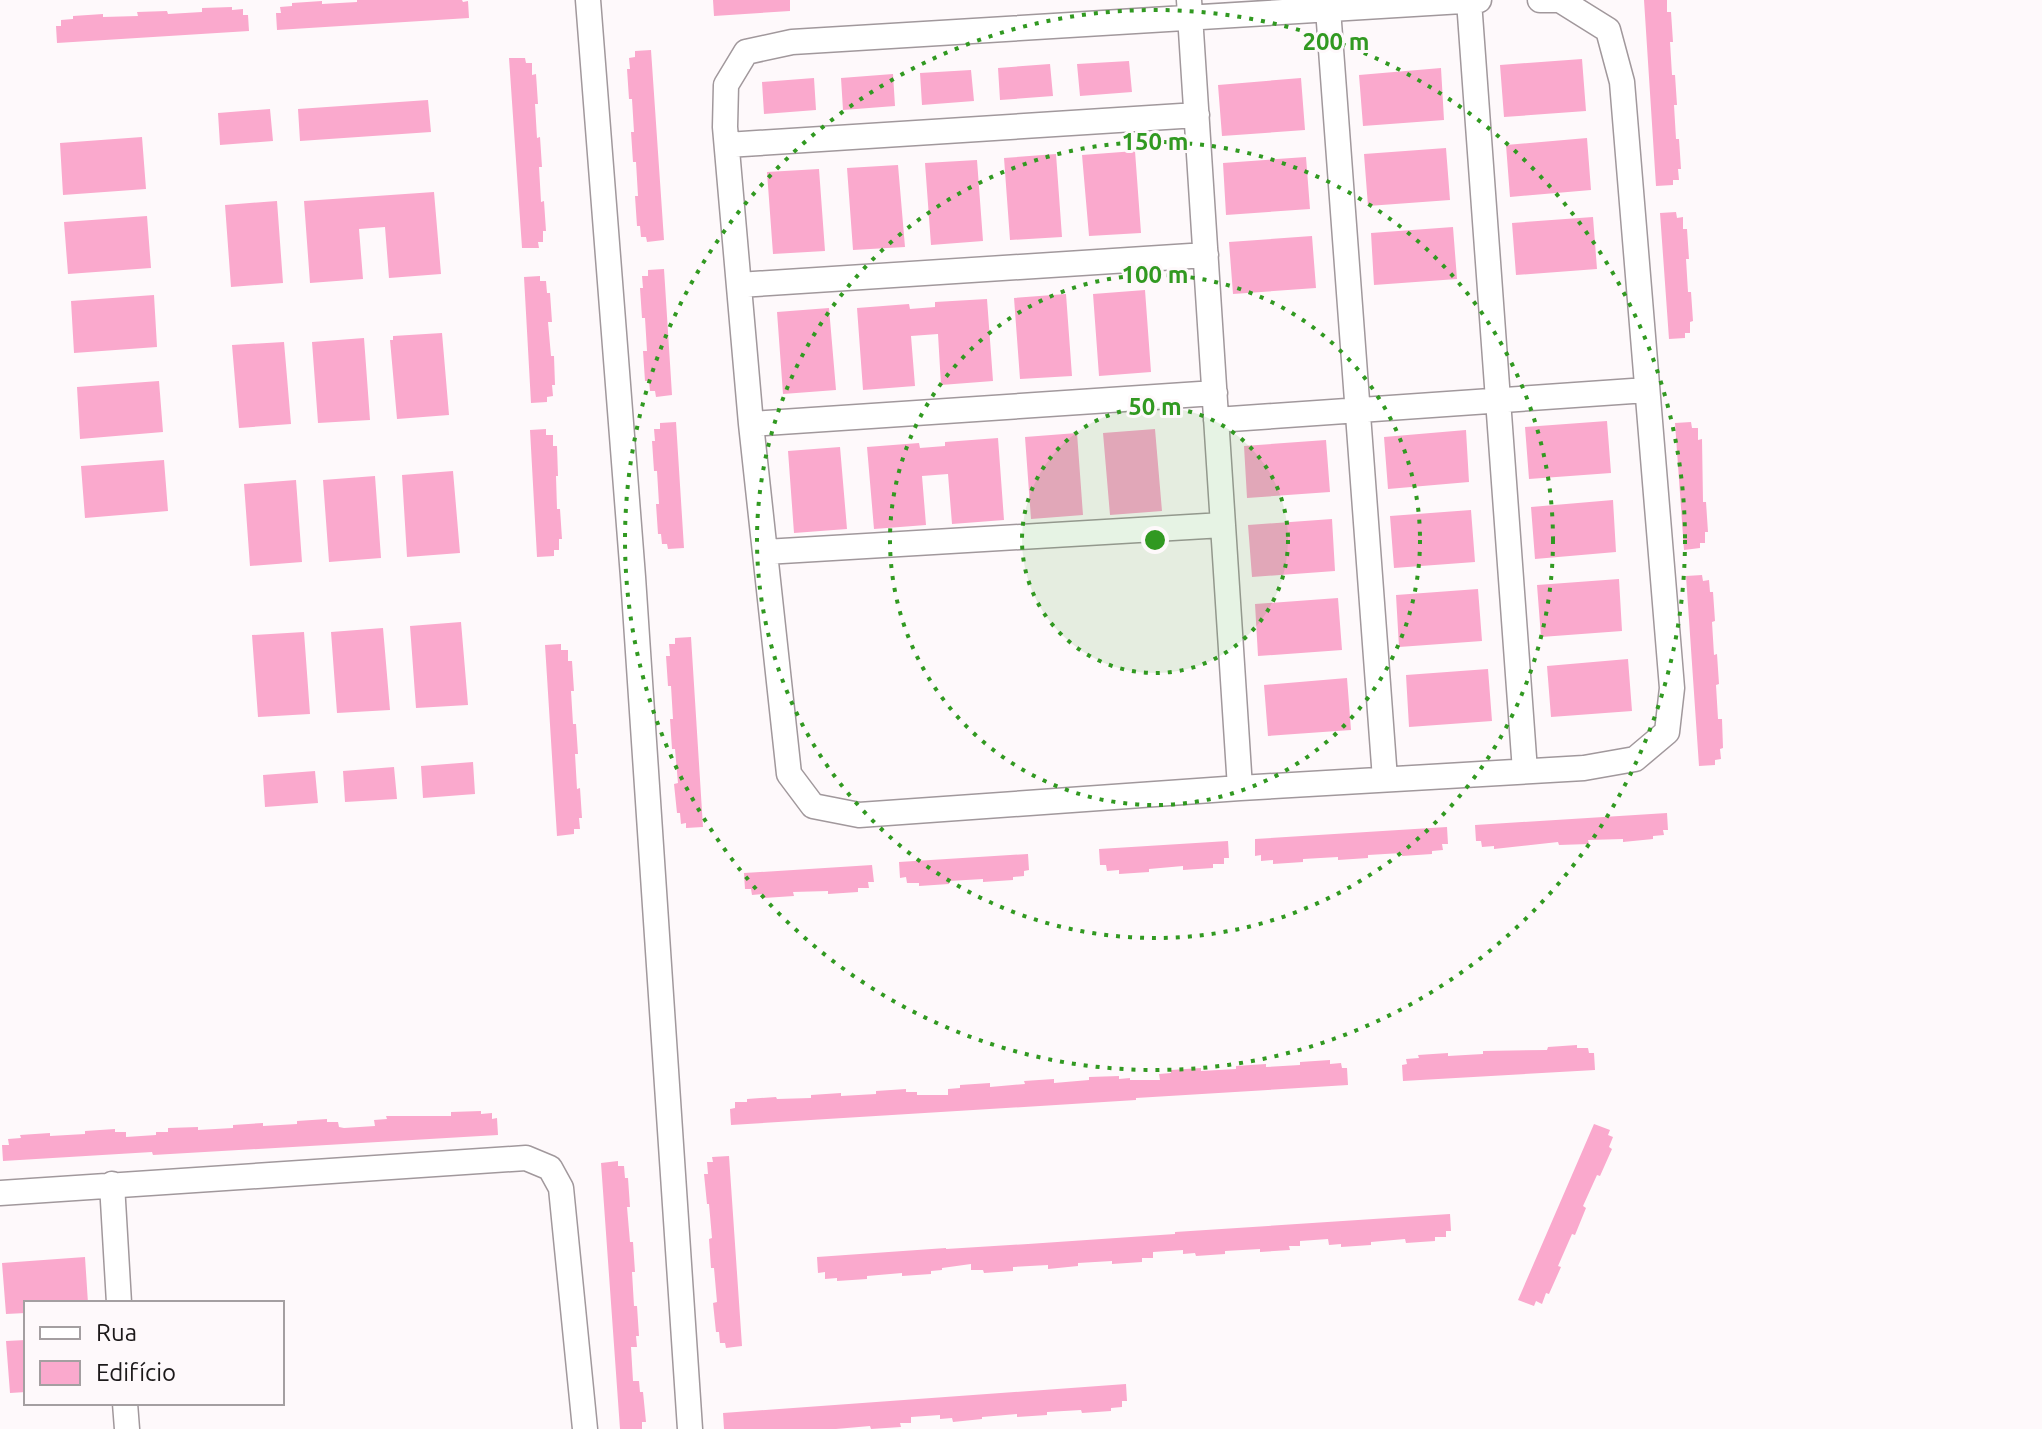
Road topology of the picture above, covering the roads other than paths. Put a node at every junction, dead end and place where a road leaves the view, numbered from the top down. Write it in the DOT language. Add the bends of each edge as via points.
graph roads {
  1 [pos="588,0"];
  2 [pos="1479,0"];
  3 [pos="1540,0"];
  4 [pos="1469,1"];
  5 [pos="1190,9"];
  6 [pos="1328,9"];
  7 [pos="1197,115"];
  8 [pos="727,145"];
  9 [pos="1206,255"];
  10 [pos="739,285"];
  11 [pos="1647,390"];
  12 [pos="1215,393"];
  13 [pos="1498,400"];
  14 [pos="1358,410"];
  15 [pos="1216,420"];
  16 [pos="751,424"];
  17 [pos="1223,525"];
  18 [pos="765,552"];
  19 [pos="1525,771"];
  20 [pos="1385,779"];
  21 [pos="1240,788"];
  22 [pos="112,1184"];
  23 [pos="0,1193"];
  24 [pos="119,1301"];
  25 [pos="125,1405"];
  26 [pos="127,1429"];
  27 [pos="585,1429"];
  28 [pos="690,1429"];
  1 -- 28 [label="street" via="635,593"];
  2 -- 4 [label="street"];
  3 -- 11 [label="street" via="1560,0 1608,30 1622,82"];
  4 -- 6 [label="street"];
  4 -- 13 [label="street"];
  5 -- 6 [label="street"];
  5 -- 7 [label="street"];
  5 -- 8 [label="street" via="792,42 746,52 726,85"];
  6 -- 14 [label="street"];
  7 -- 8 [label="street"];
  7 -- 9 [label="street"];
  8 -- 10 [label="street"];
  9 -- 10 [label="street"];
  9 -- 12 [label="street"];
  10 -- 16 [label="street"];
  11 -- 13 [label="street"];
  11 -- 19 [label="street" via="1672,688 1667,732 1635,759"];
  12 -- 15 [label="street"];
  12 -- 16 [label="street"];
  13 -- 14 [label="street"];
  13 -- 19 [label="street"];
  14 -- 15 [label="street"];
  14 -- 20 [label="street"];
  15 -- 17 [label="street"];
  16 -- 18 [label="street"];
  17 -- 18 [label="street"];
  17 -- 21 [label="street"];
  18 -- 21 [label="street" via="789,774 813,806 859,815"];
  19 -- 20 [label="street"];
  20 -- 21 [label="street"];
  22 -- 23 [label="street"];
  22 -- 24 [label="street"];
  22 -- 27 [label="street" via="526,1158 550,1168 561,1188"];
  25 -- 26 [label="street"];
}
